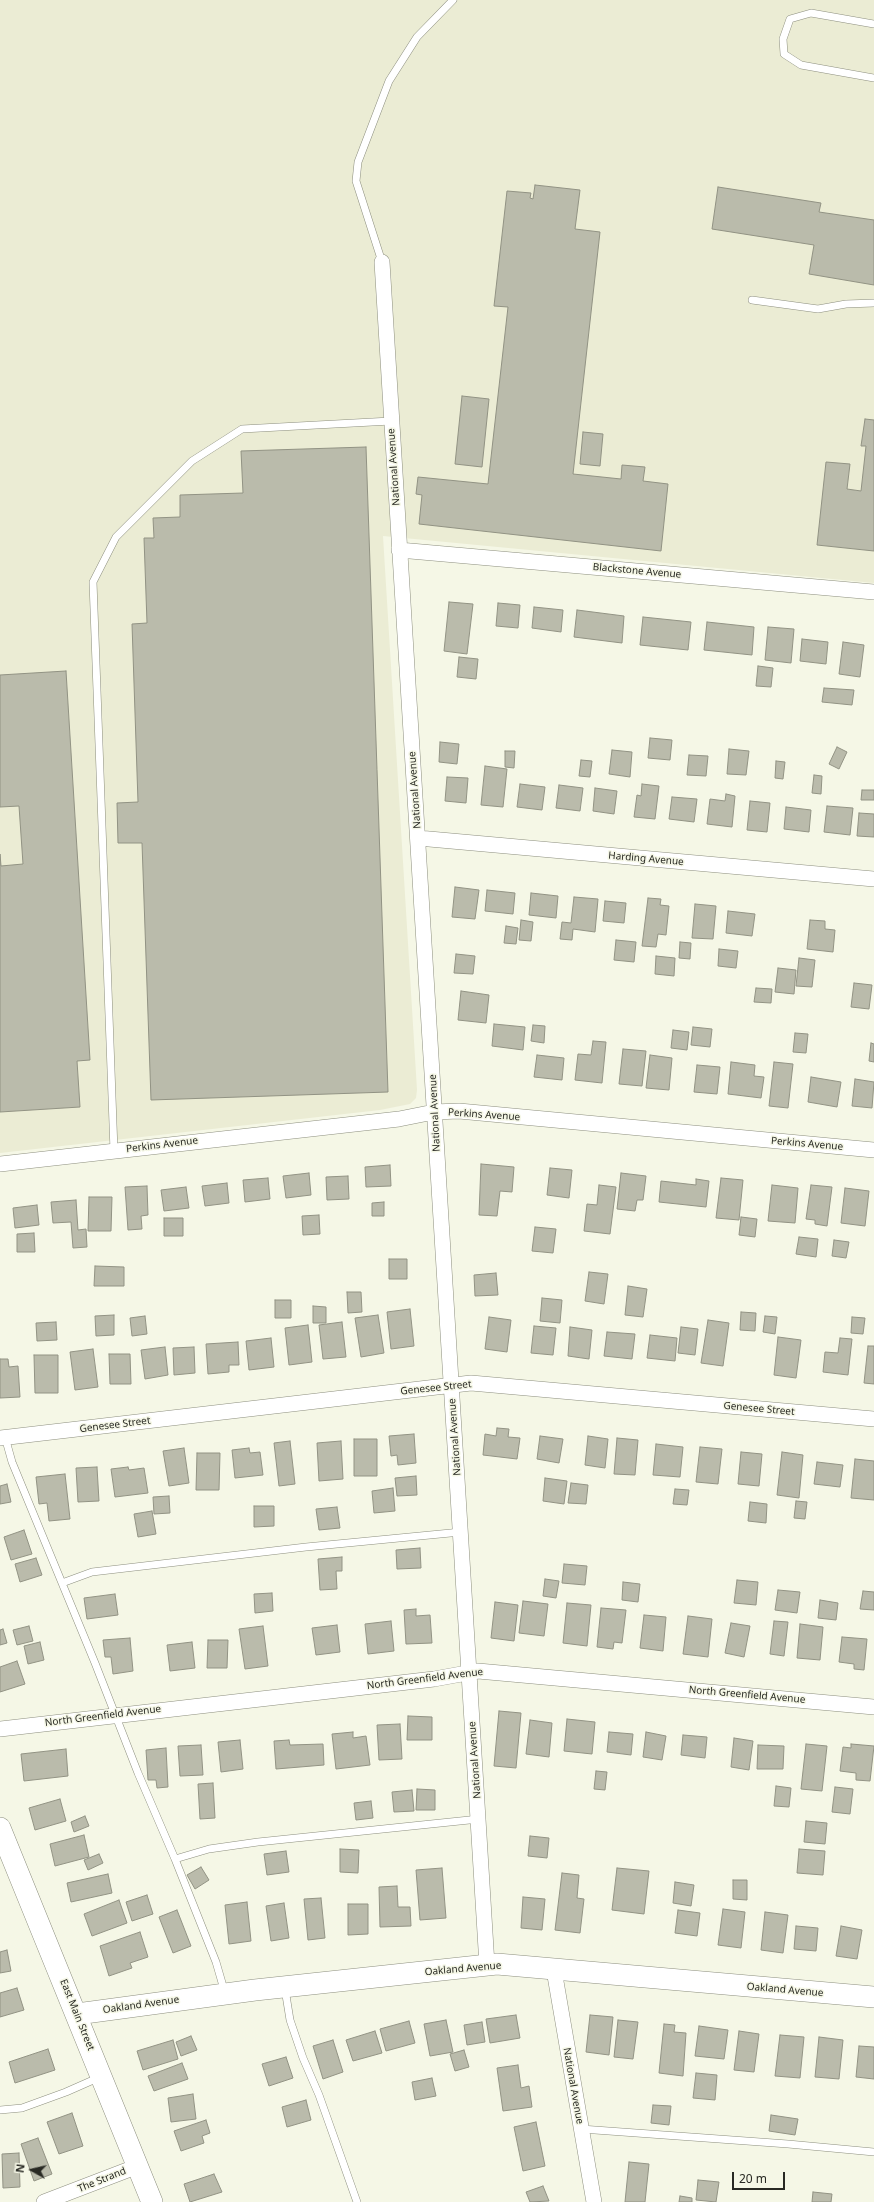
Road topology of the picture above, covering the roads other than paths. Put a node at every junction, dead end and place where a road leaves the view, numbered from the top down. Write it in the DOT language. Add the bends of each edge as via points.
graph roads {
  1 [pos="453,0"];
  2 [pos="874,24"];
  3 [pos="874,78"];
  4 [pos="382,262"];
  5 [pos="752,300"];
  6 [pos="874,303"];
  7 [pos="391,421"];
  8 [pos="399,550"];
  9 [pos="874,592"];
  10 [pos="418,838"];
  11 [pos="874,879"];
  12 [pos="434,1112"];
  13 [pos="874,1150"];
  14 [pos="114,1151"];
  15 [pos="0,1164"];
  16 [pos="452,1385"];
  17 [pos="874,1419"];
  18 [pos="3,1438"];
  19 [pos="461,1532"];
  20 [pos="62,1583"];
  21 [pos="470,1673"];
  22 [pos="874,1706"];
  23 [pos="116,1714"];
  24 [pos="0,1729"];
  25 [pos="479,1819"];
  26 [pos="0,1831"];
  27 [pos="175,1859"];
  28 [pos="487,1965"];
  29 [pos="554,1970"];
  30 [pos="285,1987"];
  31 [pos="226,1994"];
  32 [pos="874,1997"];
  33 [pos="77,2014"];
  34 [pos="102,2076"];
  35 [pos="0,2110"];
  36 [pos="581,2129"];
  37 [pos="874,2152"];
  38 [pos="138,2166"];
  39 [pos="44,2202"];
  40 [pos="152,2202"];
  41 [pos="357,2202"];
  42 [pos="594,2202"];
  1 -- 4 [label="lane" via="417,37 390,81 358,162 356,181"];
  2 -- 3 [label="lane" via="811,13 790,19 783,39 784,54 801,65"];
  4 -- 7 [label="street, National Avenue"];
  5 -- 6 [label="lane" via="818,309"];
  7 -- 8 [label="street, National Avenue"];
  7 -- 14 [label="lane" via="242,429 192,461 116,537 93,582"];
  8 -- 9 [label="street, Blackstone Avenue"];
  8 -- 10 [label="street, National Avenue"];
  10 -- 11 [label="street, Harding Avenue"];
  10 -- 12 [label="street, National Avenue"];
  12 -- 13 [label="street, Perkins Avenue" via="459,1111"];
  12 -- 14 [label="street, Perkins Avenue" via="399,1119"];
  12 -- 16 [label="street, National Avenue"];
  14 -- 15 [label="street, Perkins Avenue"];
  16 -- 17 [label="street, Genesee Street" via="471,1383"];
  16 -- 18 [label="street, Genesee Street"];
  16 -- 19 [label="street, National Avenue"];
  18 -- 20 [label="lane"];
  19 -- 20 [label="lane" via="92,1572"];
  19 -- 21 [label="street, National Avenue"];
  20 -- 23 [label="lane"];
  21 -- 22 [label="street, North Greenfield Avenue" via="512,1673"];
  21 -- 23 [label="street, North Greenfield Avenue"];
  21 -- 25 [label="street, National Avenue"];
  23 -- 24 [label="street, North Greenfield Avenue"];
  23 -- 27 [label="lane"];
  25 -- 27 [label="lane" via="258,1842 209,1849"];
  25 -- 28 [label="street, National Avenue"];
  26 -- 33 [label="street, East Main Street"];
  27 -- 31 [label="lane"];
  28 -- 29 [label="street, Oakland Avenue"];
  28 -- 30 [label="street, Oakland Avenue"];
  29 -- 32 [label="street, Oakland Avenue"];
  29 -- 36 [label="street, National Avenue"];
  30 -- 31 [label="street, Oakland Avenue"];
  30 -- 41 [label="lane" via="290,2020"];
  31 -- 33 [label="street, Oakland Avenue"];
  33 -- 34 [label="street, East Main Street"];
  34 -- 35 [label="lane" via="22,2108"];
  34 -- 38 [label="street, East Main Street"];
  36 -- 37 [label="lane"];
  36 -- 42 [label="street, National Avenue"];
  38 -- 39 [label="street, The Strand"];
  38 -- 40 [label="street, East Main Street"];
}
